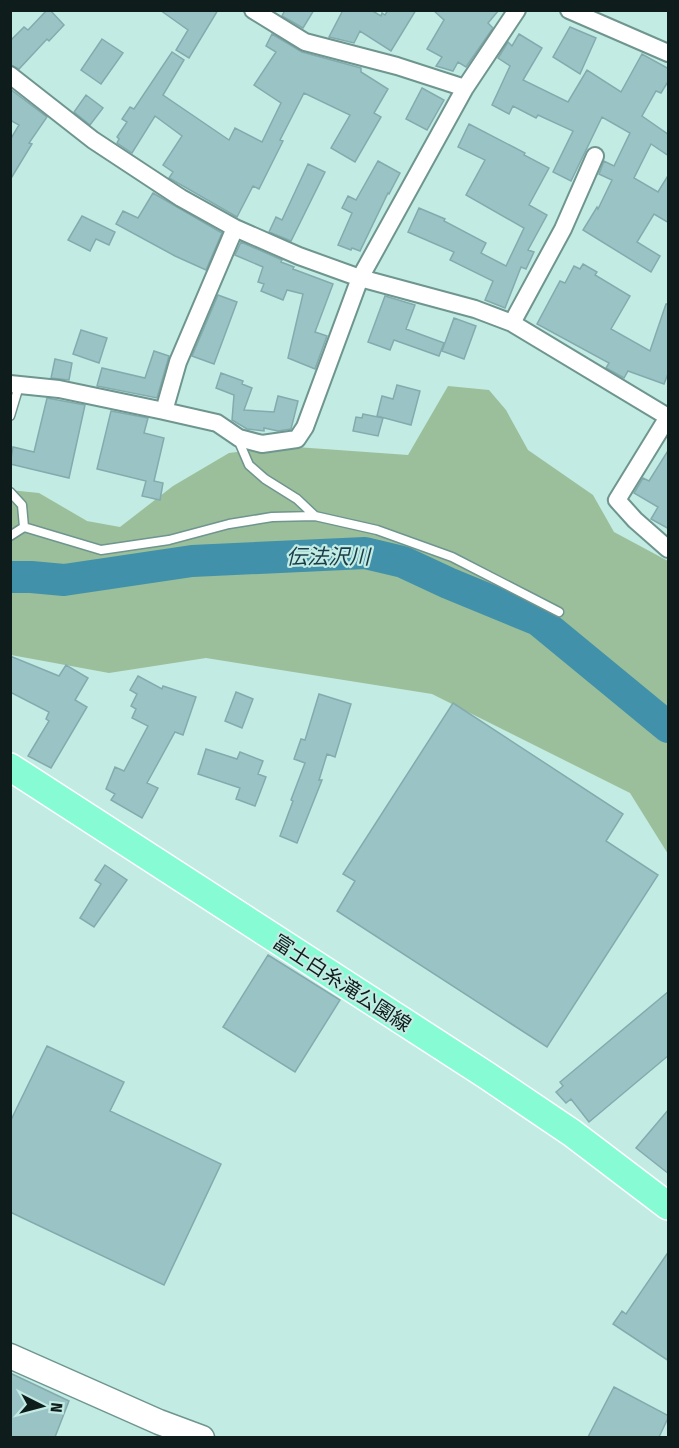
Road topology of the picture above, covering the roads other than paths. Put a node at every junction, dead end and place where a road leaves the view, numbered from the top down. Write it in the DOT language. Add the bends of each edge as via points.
graph roads {
  1 [pos="254,10"];
  2 [pos="517,10"];
  3 [pos="569,10"];
  4 [pos="669,53"];
  5 [pos="10,75"];
  6 [pos="465,88"];
  7 [pos="595,156"];
  8 [pos="235,228"];
  9 [pos="360,278"];
  10 [pos="512,323"];
  11 [pos="15,385"];
  12 [pos="164,411"];
  13 [pos="10,416"];
  14 [pos="668,417"];
  15 [pos="236,436"];
  16 [pos="10,492"];
  17 [pos="315,516"];
  18 [pos="24,527"];
  19 [pos="10,536"];
  20 [pos="669,549"];
  21 [pos="558,612"];
  22 [pos="10,767"];
  23 [pos="669,1206"];
  24 [pos="10,1356"];
  25 [pos="202,1437"];
  1 -- 6 [label="street" via="305,42"];
  2 -- 6 [label="street"];
  3 -- 4 [label="street"];
  5 -- 8 [label="street" via="93,140"];
  6 -- 9 [label="street"];
  7 -- 10 [label="street" via="563,229"];
  8 -- 9 [label="street"];
  8 -- 12 [label="street" via="178,362"];
  9 -- 10 [label="street"];
  9 -- 15 [label="street" via="297,439 262,444"];
  10 -- 14 [label="street"];
  11 -- 12 [label="street"];
  11 -- 13 [label="lane"];
  12 -- 15 [label="street" via="217,423"];
  14 -- 20 [label="street" via="617,500"];
  15 -- 17 [label="lane" via="249,465"];
  16 -- 18 [label="lane" via="22,505"];
  17 -- 18 [label="lane" via="272,517 169,540 101,550"];
  17 -- 21 [label="lane" via="377,530 452,557"];
  18 -- 19 [label="lane"];
  22 -- 23 [label="main road, 富士白糸滝公園線" via="505,1088"];
  24 -- 25 [label="street"];
}
